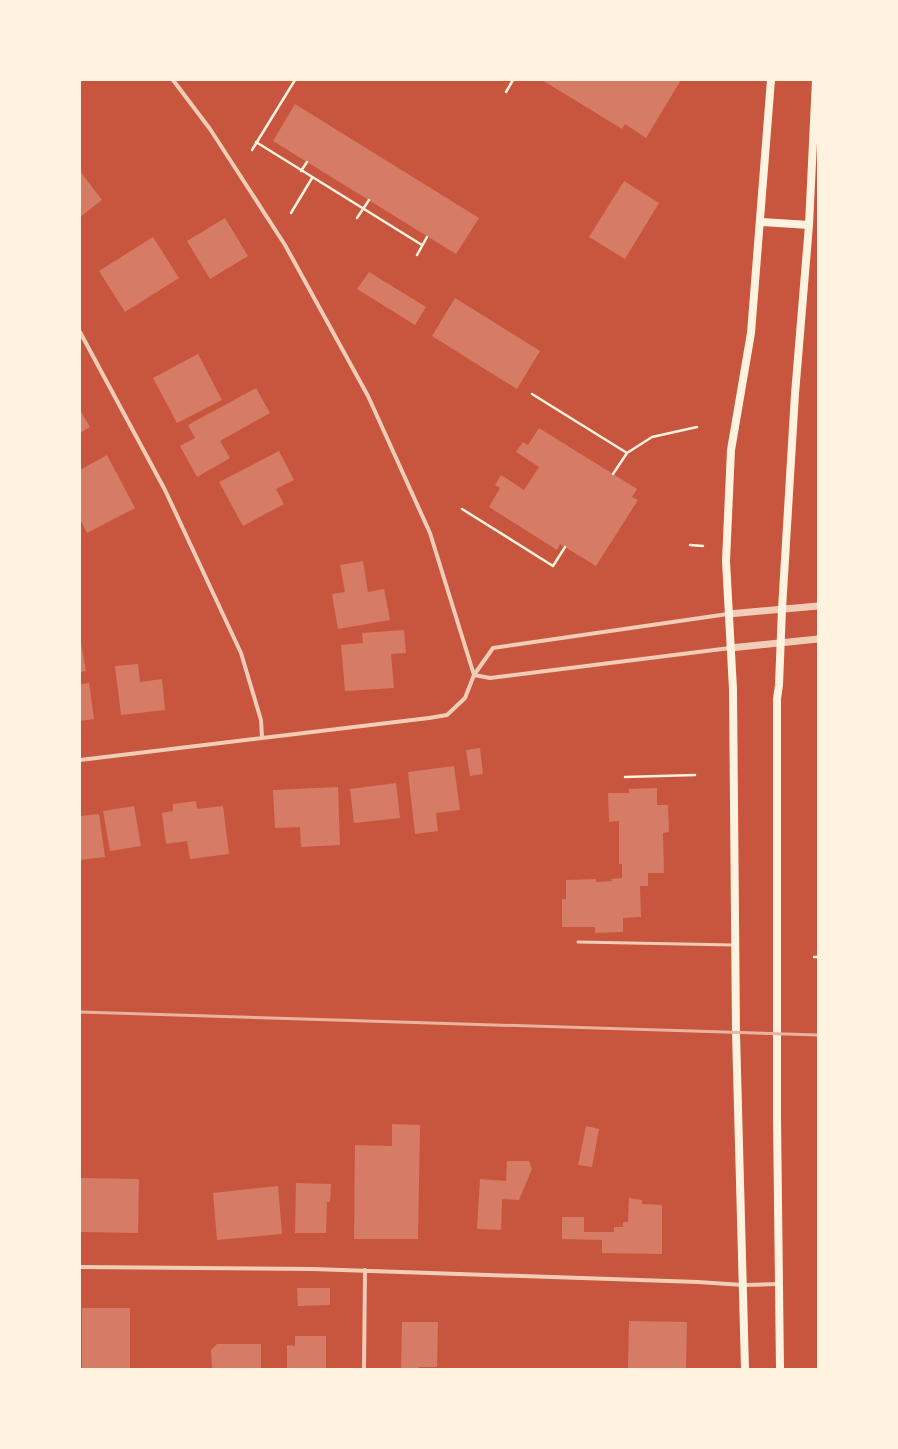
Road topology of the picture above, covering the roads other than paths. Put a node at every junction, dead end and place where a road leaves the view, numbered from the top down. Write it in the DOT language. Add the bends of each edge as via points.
graph roads {
  1 [pos="173,80"];
  2 [pos="771,80"];
  3 [pos="816,80"];
  4 [pos="761,222"];
  5 [pos="809,225"];
  6 [pos="80,332"];
  7 [pos="818,606"];
  8 [pos="782,609"];
  9 [pos="728,614"];
  10 [pos="818,639"];
  11 [pos="780,642"];
  12 [pos="730,648"];
  13 [pos="474,675"];
  14 [pos="262,737"];
  15 [pos="80,760"];
  16 [pos="578,942"];
  17 [pos="735,944"];
  18 [pos="80,1267"];
  19 [pos="365,1270"];
  20 [pos="778,1284"];
  21 [pos="743,1285"];
  22 [pos="364,1369"];
  23 [pos="745,1369"];
  24 [pos="780,1369"];
  1 -- 13 [label="street" via="210,128 285,245 368,396 430,533"];
  2 -- 4 [label="main road"];
  3 -- 5 [label="main road"];
  4 -- 5 [label="main road"];
  4 -- 9 [label="main road" via="751,333 731,450 726,561"];
  5 -- 8 [label="main road" via="795,394"];
  6 -- 14 [label="street" via="165,490 241,653 261,720"];
  7 -- 8 [label="street"];
  8 -- 9 [label="street"];
  8 -- 11 [label="main road"];
  9 -- 12 [label="main road"];
  9 -- 13 [label="street" via="493,648"];
  10 -- 11 [label="street"];
  11 -- 12 [label="street"];
  11 -- 20 [label="main road" via="776,755"];
  12 -- 13 [label="street" via="490,678"];
  12 -- 17 [label="main road" via="733,690"];
  13 -- 14 [label="street" via="465,698 447,714"];
  14 -- 15 [label="street"];
  16 -- 17 [label="lane"];
  17 -- 21 [label="main road"];
  18 -- 19 [label="street"];
  19 -- 21 [label="street"];
  19 -- 22 [label="street"];
  20 -- 21 [label="street"];
  20 -- 24 [label="main road"];
  21 -- 23 [label="main road"];
}
